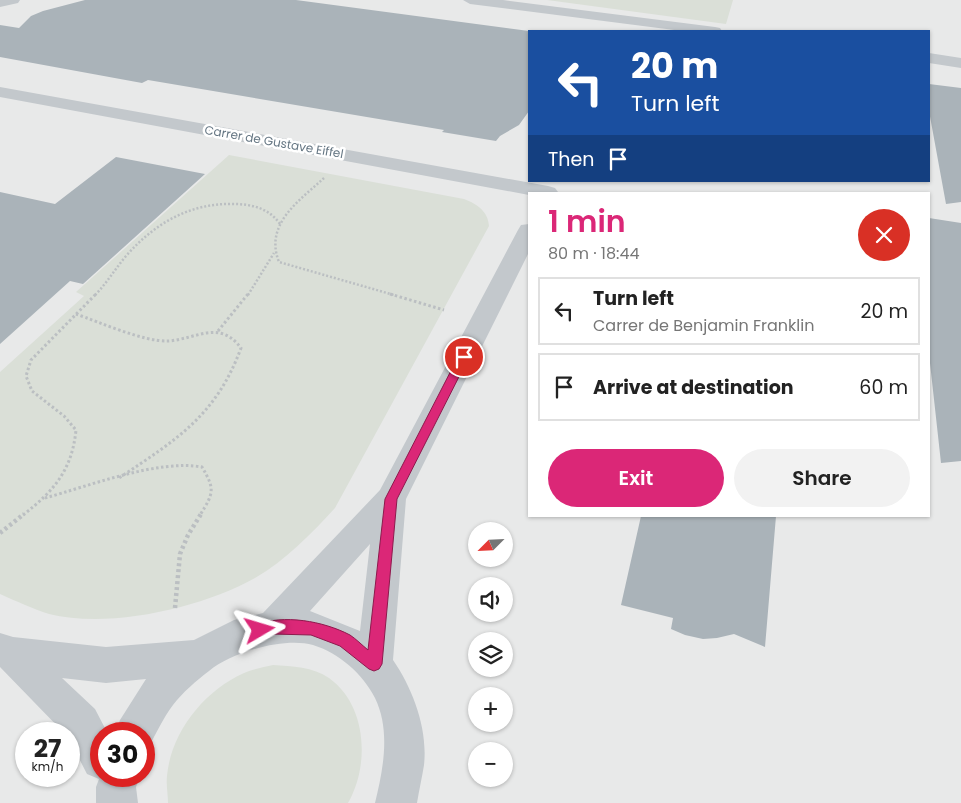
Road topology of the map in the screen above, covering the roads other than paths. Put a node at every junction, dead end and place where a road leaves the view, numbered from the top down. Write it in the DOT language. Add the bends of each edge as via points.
graph roads {
  1 [pos="13,0"];
  2 [pos="470,0"];
  3 [pos="0,4"];
  4 [pos="632,26"];
  5 [pos="698,30"];
  6 [pos="930,58"];
  7 [pos="961,63"];
  8 [pos="0,92"];
  9 [pos="549,189"];
  10 [pos="528,232"];
  11 [pos="391,499"];
  12 [pos="273,627"];
  13 [pos="6,652"];
  14 [pos="197,657"];
  15 [pos="374,664"];
  16 [pos="141,722"];
  17 [pos="90,739"];
  18 [pos="396,803"];
  1 -- 3 [label="street"];
  2 -- 4 [label="street"];
  4 -- 5 [label="street"];
  6 -- 7 [label="street"];
  8 -- 9 [label="street, Carrer de Gustave Eiffel"];
  10 -- 11 [label="street"];
  11 -- 12 [label="street"];
  11 -- 15 [label="street"];
  12 -- 14 [label="street" via="234,637"];
  12 -- 15 [label="street" via="311,628 345,641"];
  13 -- 14 [label="street" via="106,665"];
  13 -- 17 [label="street" via="81,723"];
  14 -- 16 [label="street" via="160,691"];
  15 -- 18 [label="street" via="392,691 402,725 404,763"];
}
